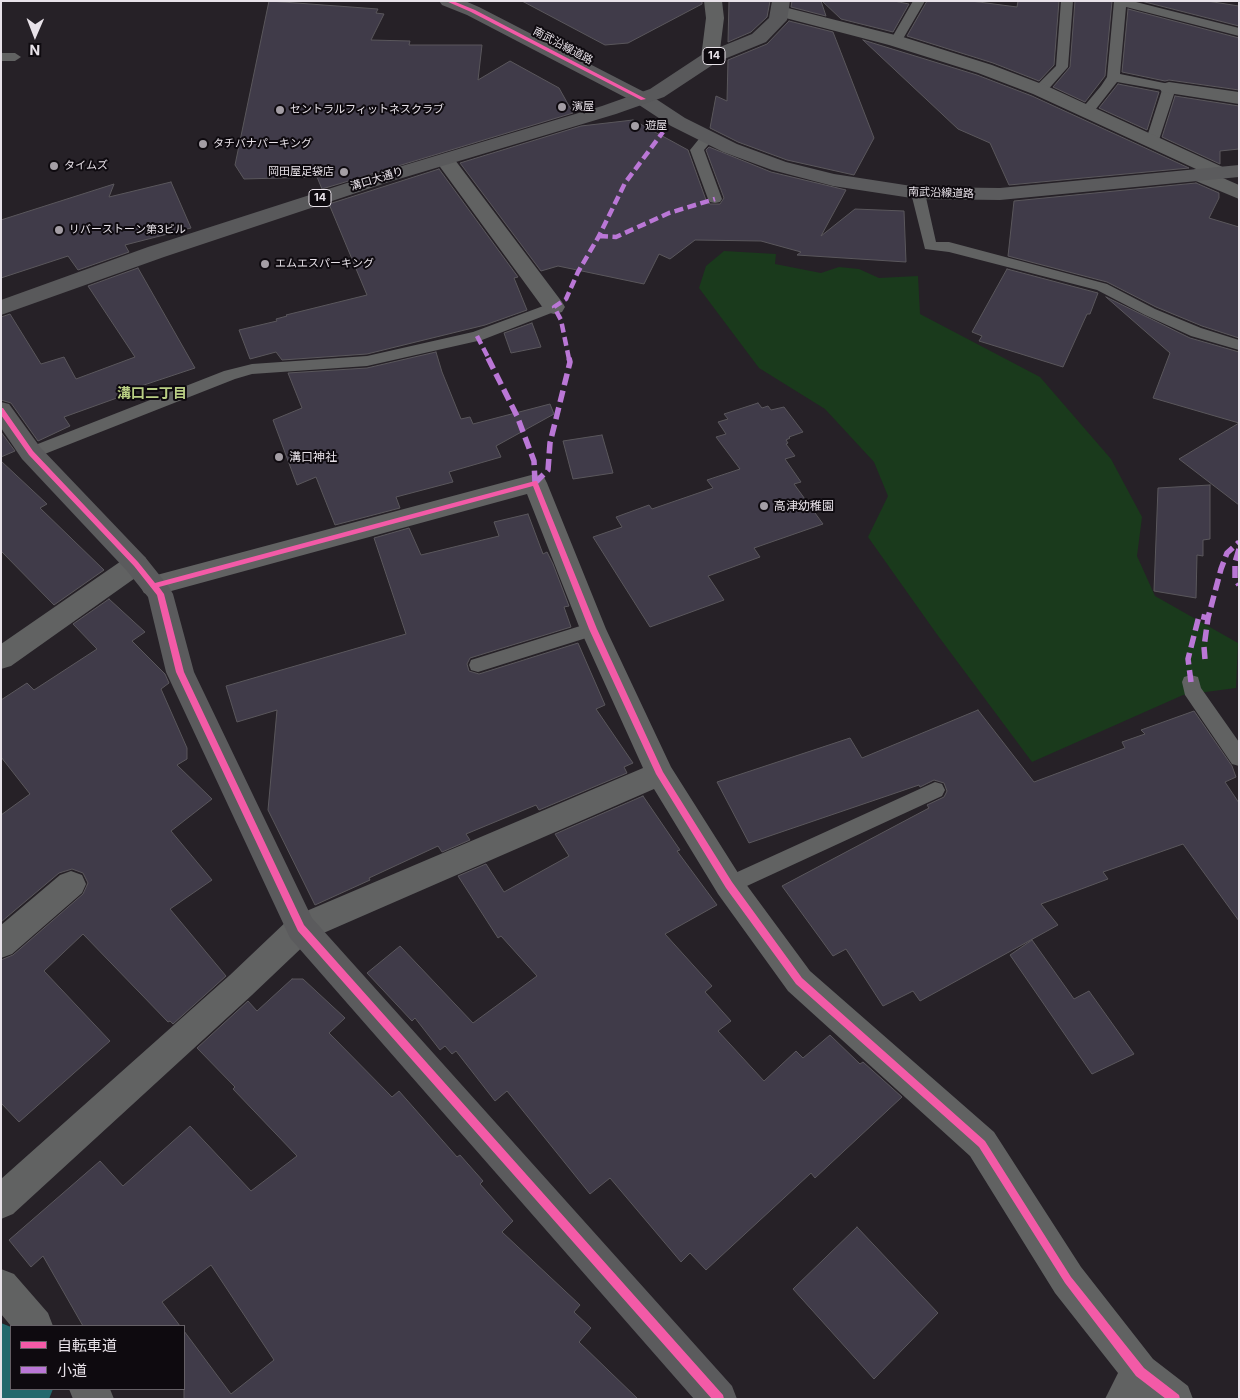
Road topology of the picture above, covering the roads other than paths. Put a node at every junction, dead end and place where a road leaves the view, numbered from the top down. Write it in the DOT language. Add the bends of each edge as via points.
graph roads {
  1 [pos="448,1"];
  2 [pos="713,1"];
  3 [pos="919,1"];
  4 [pos="1067,1"];
  5 [pos="1120,2"];
  6 [pos="466,6"];
  7 [pos="781,6"];
  8 [pos="1239,32"];
  9 [pos="896,41"];
  10 [pos="1,57"];
  11 [pos="15,57"];
  12 [pos="710,58"];
  13 [pos="1113,77"];
  14 [pos="1169,88"];
  15 [pos="1040,90"];
  16 [pos="643,98"];
  17 [pos="1239,98"];
  18 [pos="1087,111"];
  19 [pos="708,138"];
  20 [pos="1152,143"];
  21 [pos="445,160"];
  22 [pos="1229,172"];
  23 [pos="1198,175"];
  24 [pos="918,193"];
  25 [pos="1239,194"];
  26 [pos="715,199"];
  27 [pos="554,307"];
  28 [pos="1,308"];
  29 [pos="1239,345"];
  30 [pos="1,410"];
  31 [pos="31,453"];
  32 [pos="136,564"];
  33 [pos="153,586"];
  34 [pos="592,629"];
  35 [pos="1,658"];
  36 [pos="478,665"];
  37 [pos="1191,682"];
  38 [pos="1239,758"];
  39 [pos="660,774"];
  40 [pos="935,790"];
  41 [pos="72,884"];
  42 [pos="729,885"];
  43 [pos="300,928"];
  44 [pos="1,944"];
  45 [pos="1,1202"];
  46 [pos="1,1287"];
  47 [pos="34,1325"];
  48 [pos="1132,1386"];
  49 [pos="719,1399"];
  50 [pos="1175,1399"];
  1 -- 6 [label="street, 南武沿線道路"];
  2 -- 12 [label="street" via="715,18"];
  3 -- 9 [label="lane"];
  4 -- 15 [label="lane" via="1062,67"];
  5 -- 8 [label="lane"];
  5 -- 13 [label="lane"];
  6 -- 16 [label="street, 南武沿線道路"];
  7 -- 9 [label="street"];
  7 -- 12 [label="main road, 14" via="773,26 759,38"];
  9 -- 15 [label="street" via="955,58"];
  10 -- 11 [label="lane"];
  12 -- 16 [label="main road, 14" via="657,93"];
  13 -- 14 [label="lane"];
  13 -- 18 [label="lane"];
  14 -- 17 [label="street"];
  14 -- 20 [label="lane"];
  15 -- 18 [label="street"];
  16 -- 19 [label="street, 南武沿線道路"];
  16 -- 21 [label="main road, 溝口大通り / 14"];
  18 -- 20 [label="street"];
  19 -- 24 [label="street, 南武沿線道路" via="754,158 805,173 862,186"];
  19 -- 26 [label="lane" via="697,150"];
  20 -- 22 [label="street"];
  21 -- 27 [label="street"];
  21 -- 28 [label="main road, 溝口大通り / 14" via="173,246"];
  22 -- 23 [label="street, 南武沿線道路"];
  23 -- 24 [label="street, 南武沿線道路" via="1008,194"];
  23 -- 25 [label="street"];
  24 -- 29 [label="lane" via="930,246 950,247 1102,287 1196,332"];
  27 -- 31 [label="lane" via="478,336 367,361 252,369 230,375"];
  30 -- 31 [label="street"];
  31 -- 32 [label="street"];
  32 -- 33 [label="street"];
  32 -- 35 [label="street"];
  33 -- 34 [label="street" via="535,483"];
  33 -- 43 [label="street" via="160,594 180,672"];
  34 -- 36 [label="lane"];
  34 -- 39 [label="street"];
  37 -- 38 [label="lane" via="1192,690"];
  39 -- 42 [label="street"];
  39 -- 43 [label="street"];
  40 -- 42 [label="lane"];
  41 -- 44 [label="street"];
  42 -- 48 [label="street" via="799,980 982,1144"];
  43 -- 45 [label="street"];
  43 -- 49 [label="street"];
  46 -- 47 [label="street"];
  48 -- 50 [label="street"];
}
